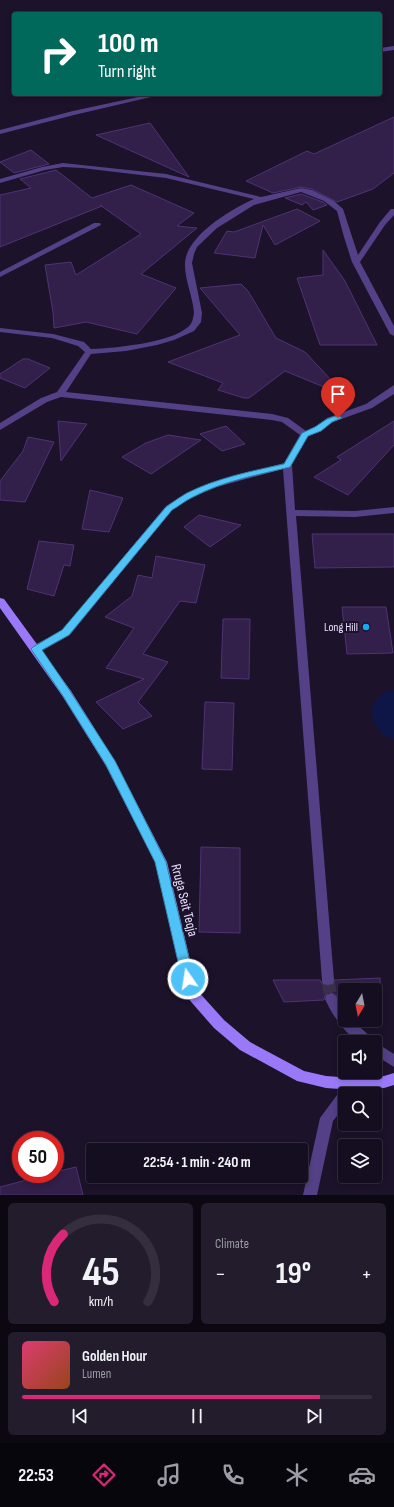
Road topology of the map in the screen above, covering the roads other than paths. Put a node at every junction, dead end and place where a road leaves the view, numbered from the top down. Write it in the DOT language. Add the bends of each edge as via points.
graph roads {
  1 [pos="394,48"];
  2 [pos="382,50"];
  3 [pos="152,96"];
  4 [pos="0,132"];
  5 [pos="0,180"];
  6 [pos="261,199"];
  7 [pos="394,212"];
  8 [pos="97,225"];
  9 [pos="356,262"];
  10 [pos="0,275"];
  11 [pos="0,330"];
  12 [pos="394,334"];
  13 [pos="89,352"];
  14 [pos="394,388"];
  15 [pos="60,394"];
  16 [pos="0,427"];
  17 [pos="305,434"];
  18 [pos="288,465"];
  19 [pos="394,510"];
  20 [pos="291,513"];
  21 [pos="0,601"];
  22 [pos="36,649"];
  23 [pos="328,980"];
  24 [pos="331,999"];
  25 [pos="358,1035"];
  26 [pos="382,1053"];
  27 [pos="394,1061"];
  28 [pos="394,1079"];
  29 [pos="338,1087"];
  30 [pos="364,1087"];
  31 [pos="338,1104"];
  32 [pos="310,1195"];
  1 -- 2 [label="street"];
  3 -- 4 [label="street"];
  5 -- 6 [label="street" via="44,168 82,166 166,176"];
  6 -- 9 [label="street" via="302,190 330,200 344,216 346,233"];
  6 -- 13 [label="street" via="249,204 205,234 194,246 189,256 188,268 199,316 192,328 160,341 104,352"];
  7 -- 9 [label="street" via="379,226 366,252"];
  8 -- 10 [label="street"];
  9 -- 12 [label="street"];
  11 -- 13 [label="street" via="53,336 81,344"];
  13 -- 15 [label="street"];
  14 -- 17 [label="street" via="368,406 330,420"];
  15 -- 16 [label="street" via="44,400"];
  15 -- 17 [label="street" via="272,417 285,420"];
  17 -- 18 [label="street"];
  18 -- 20 [label="street"];
  18 -- 22 [label="street" via="244,475 216,485 190,495 169,508 66,632"];
  19 -- 20 [label="street" via="347,515"];
  20 -- 23 [label="street"];
  21 -- 22 [label="main road, Rruga Seit Teqja"];
  22 -- 29 [label="main road, Rruga Seit Teqja" via="111,764 161,862 191,992 219,1024 245,1046 302,1077"];
  24 -- 25 [label="street" via="340,1017"];
  26 -- 27 [label="street"];
  28 -- 30 [label="main road, Rruga Seit Teqja"];
  31 -- 32 [label="street" via="327,1118"];
}
